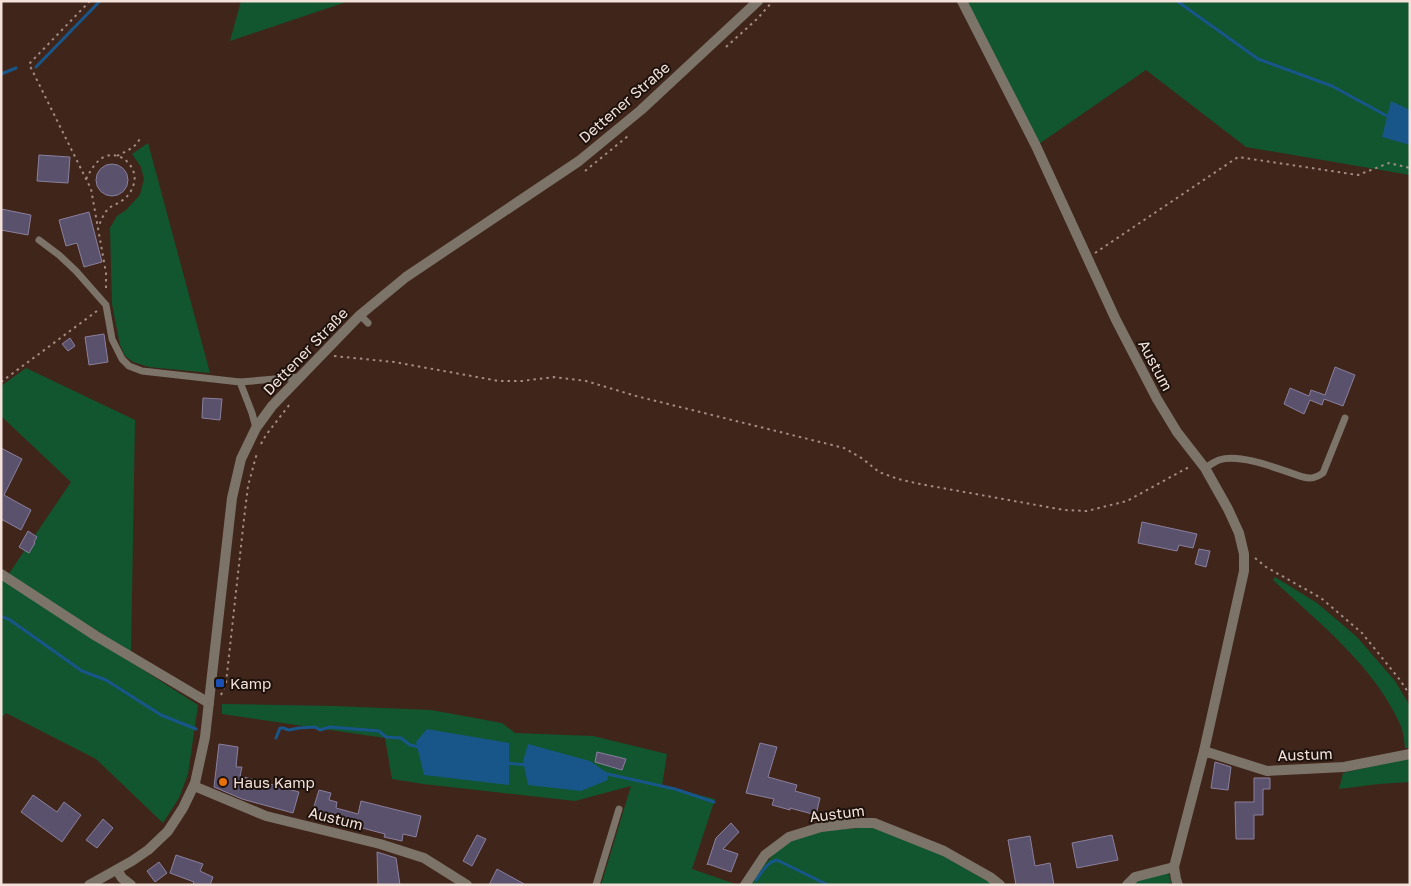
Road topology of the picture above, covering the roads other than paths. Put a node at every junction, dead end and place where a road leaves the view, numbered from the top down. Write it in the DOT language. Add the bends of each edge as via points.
graph roads {
  1 [pos="758,1"];
  2 [pos="962,1"];
  3 [pos="39,240"];
  4 [pos="360,315"];
  5 [pos="368,323"];
  6 [pos="299,377"];
  7 [pos="240,382"];
  8 [pos="1345,418"];
  9 [pos="256,428"];
  10 [pos="1203,464"];
  11 [pos="1,574"];
  12 [pos="209,704"];
  13 [pos="1204,751"];
  14 [pos="1410,754"];
  15 [pos="194,786"];
  16 [pos="619,809"];
  17 [pos="1174,867"];
  18 [pos="117,870"];
  19 [pos="89,885"];
  20 [pos="131,885"];
  21 [pos="467,885"];
  22 [pos="596,885"];
  23 [pos="746,885"];
  24 [pos="1000,885"];
  25 [pos="1127,885"];
  26 [pos="1178,885"];
  1 -- 4 [label="street, Dettener Straße" via="641,110 594,149 406,276"];
  2 -- 10 [label="street, Austum" via="1036,146 1116,320 1157,399 1177,432"];
  3 -- 7 [label="lane" via="59,254 106,305 116,348 129,366 142,371"];
  4 -- 5 [label="lane"];
  4 -- 6 [label="street, Dettener Straße"];
  6 -- 7 [label="lane"];
  6 -- 9 [label="street, Dettener Straße"];
  7 -- 9 [label="lane"];
  8 -- 10 [label="lane" via="1323,474 1318,477 1311,479 1235,458"];
  9 -- 12 [label="street, Dettener Straße" via="241,459 232,498"];
  10 -- 13 [label="street, Austum" via="1239,533 1244,554 1244,571"];
  11 -- 12 [label="street" via="104,642"];
  12 -- 15 [label="street, Dettener Straße"];
  13 -- 14 [label="street, Austum" via="1266,771 1344,768"];
  13 -- 17 [label="street, Austum"];
  15 -- 18 [label="street, Dettener Straße" via="168,831 148,850"];
  15 -- 21 [label="street, Austum" via="266,816 424,858"];
  16 -- 22 [label="lane"];
  17 -- 25 [label="street" via="1135,877"];
  17 -- 26 [label="street, Austum"];
  18 -- 19 [label="street, Dettener Straße"];
  18 -- 20 [label="street"];
  23 -- 24 [label="street, Austum" via="766,855 789,837 821,827 855,823 874,823 944,851"];
}
